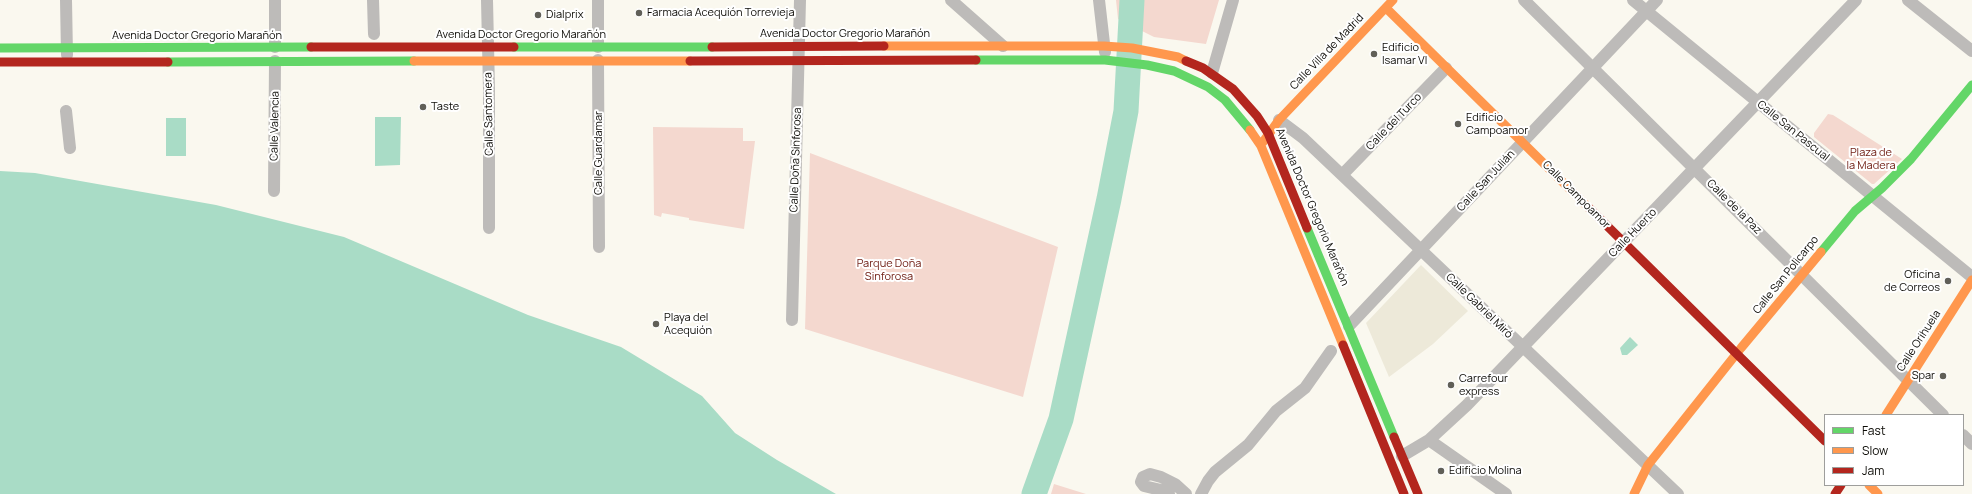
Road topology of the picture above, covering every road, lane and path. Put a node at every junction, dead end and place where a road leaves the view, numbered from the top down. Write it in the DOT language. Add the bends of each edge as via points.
graph roads {
  1 [pos="66,0"];
  2 [pos="275,0"];
  3 [pos="373,0"];
  4 [pos="487,0"];
  5 [pos="598,0"];
  6 [pos="800,0"];
  7 [pos="952,0"];
  8 [pos="1099,0"];
  9 [pos="1233,0"];
  10 [pos="1524,0"];
  11 [pos="1633,0"];
  12 [pos="1657,0"];
  13 [pos="1856,0"];
  14 [pos="1908,0"];
  15 [pos="1386,3"];
  16 [pos="1646,11"];
  17 [pos="374,34"];
  18 [pos="799,46"];
  19 [pos="1003,46"];
  20 [pos="1109,46"];
  21 [pos="487,47"];
  22 [pos="598,47"];
  23 [pos="0,48"];
  24 [pos="66,48"];
  25 [pos="275,48"];
  26 [pos="1972,51"];
  27 [pos="488,60"];
  28 [pos="598,60"];
  29 [pos="799,60"];
  30 [pos="275,61"];
  31 [pos="0,62"];
  32 [pos="67,62"];
  33 [pos="1108,63"];
  34 [pos="1446,68"];
  35 [pos="1593,68"];
  36 [pos="1213,70"];
  37 [pos="1972,85"];
  38 [pos="1256,101"];
  39 [pos="1758,103"];
  40 [pos="66,111"];
  41 [pos="1276,118"];
  42 [pos="1268,133"];
  43 [pos="1522,143"];
  44 [pos="1261,146"];
  45 [pos="70,148"];
  46 [pos="1695,169"];
  47 [pos="1342,175"];
  48 [pos="274,191"];
  49 [pos="1873,196"];
  50 [pos="489,228"];
  51 [pos="1624,243"];
  52 [pos="599,247"];
  53 [pos="1420,250"];
  54 [pos="1802,275"];
  55 [pos="1972,277"];
  56 [pos="1972,280"];
  57 [pos="792,320"];
  58 [pos="1348,326"];
  59 [pos="1522,348"];
  60 [pos="1331,351"];
  61 [pos="1737,354"];
  62 [pos="1908,381"];
  63 [pos="1887,414"];
  64 [pos="1942,414"];
  65 [pos="1964,436"];
  66 [pos="1429,440"];
  67 [pos="1824,440"];
  68 [pos="1972,444"];
  69 [pos="1402,456"];
  70 [pos="1648,465"];
  71 [pos="1870,486"];
  72 [pos="1169,494"];
  73 [pos="1186,494"];
  74 [pos="1201,494"];
  75 [pos="1404,494"];
  76 [pos="1418,494"];
  77 [pos="1506,494"];
  78 [pos="1634,494"];
  79 [pos="1678,494"];
  80 [pos="1878,494"];
  1 -- 24 [label="street"];
  2 -- 25 [label="street"];
  3 -- 17 [label="street"];
  4 -- 21 [label="street, Calle Santomera"];
  5 -- 22 [label="street"];
  6 -- 18 [label="street, Calle Doña Sinforosa"];
  7 -- 19 [label="street"];
  8 -- 20 [label="street"];
  9 -- 36 [label="street"];
  10 -- 35 [label="street, Calle de la Paz"];
  11 -- 16 [label="street, Calle San Pascual"];
  12 -- 16 [label="street, Calle San Julián"];
  13 -- 39 [label="street, Calle Huerto"];
  14 -- 26 [label="street"];
  15 -- 34 [label="street, Calle Campoamor"];
  15 -- 41 [label="street, Calle Villa de Madrid"];
  16 -- 35 [label="street, Calle San Julián"];
  16 -- 39 [label="street, Calle San Pascual"];
  18 -- 19 [label="street, Avenida Doctor Gregorio Marañón"];
  18 -- 22 [label="street, Avenida Doctor Gregorio Marañón"];
  18 -- 29 [label="street, Calle Doña Sinforosa"];
  19 -- 20 [label="street, Avenida Doctor Gregorio Marañón"];
  20 -- 33 [label="street"];
  20 -- 36 [label="street, Avenida Doctor Gregorio Marañón" via="1166,54"];
  21 -- 22 [label="street, Avenida Doctor Gregorio Marañón"];
  21 -- 25 [label="street, Avenida Doctor Gregorio Marañón"];
  21 -- 27 [label="street, Calle Santomera"];
  23 -- 24 [label="street, Avenida Doctor Gregorio Marañón"];
  24 -- 25 [label="street, Avenida Doctor Gregorio Marañón"];
  24 -- 32 [label="street"];
  27 -- 28 [label="street"];
  27 -- 30 [label="street"];
  27 -- 50 [label="street, Calle Santomera"];
  28 -- 29 [label="street"];
  28 -- 52 [label="street, Calle Guardamar"];
  29 -- 33 [label="street"];
  29 -- 57 [label="street, Calle Doña Sinforosa"];
  30 -- 32 [label="street"];
  30 -- 48 [label="street, Calle Valencia"];
  31 -- 32 [label="street"];
  33 -- 44 [label="street" via="1164,68 1196,80 1225,100 1239,114"];
  34 -- 43 [label="street, Calle Campoamor"];
  34 -- 47 [label="street, Calle del Turco"];
  35 -- 43 [label="street, Calle San Julián"];
  35 -- 46 [label="street, Calle de la Paz"];
  36 -- 38 [label="street"];
  36 -- 42 [label="street, Avenida Doctor Gregorio Marañón" via="1246,102"];
  37 -- 49 [label="street, Calle San Policarpo" via="1911,159"];
  39 -- 46 [label="street, Calle Huerto"];
  39 -- 49 [label="street, Calle San Pascual"];
  40 -- 45 [label="street"];
  41 -- 42 [label="street, Calle Villa de Madrid"];
  41 -- 47 [label="street, Calle Gabriel Miró" via="1303,138"];
  42 -- 44 [label="street, Calle Villa de Madrid"];
  42 -- 58 [label="street, Avenida Doctor Gregorio Marañón"];
  43 -- 51 [label="street, Calle Campoamor"];
  43 -- 53 [label="street, Calle San Julián"];
  44 -- 75 [label="street"];
  46 -- 51 [label="street, Calle Huerto"];
  46 -- 54 [label="street, Calle de la Paz"];
  47 -- 53 [label="street, Calle Gabriel Miró"];
  49 -- 54 [label="street, Calle San Policarpo" via="1855,211"];
  49 -- 55 [label="street, Calle San Pascual"];
  51 -- 59 [label="street, Calle Huerto"];
  51 -- 61 [label="street, Calle Campoamor"];
  53 -- 58 [label="street, Calle San Julián"];
  53 -- 59 [label="street, Calle Gabriel Miró"];
  54 -- 61 [label="street, Calle San Policarpo"];
  54 -- 62 [label="street, Calle de la Paz"];
  56 -- 62 [label="street, Calle Orihuela"];
  58 -- 69 [label="street, Avenida Doctor Gregorio Marañón"];
  59 -- 66 [label="street, Calle Huerto" via="1468,405"];
  59 -- 70 [label="street, Calle Gabriel Miró"];
  60 -- 74 [label="street" via="1305,388 1276,411 1248,445 1215,472"];
  61 -- 67 [label="street, Calle Campoamor"];
  61 -- 70 [label="street, Calle San Policarpo"];
  62 -- 63 [label="street, Calle Orihuela"];
  62 -- 64 [label="street, Calle de la Paz"];
  65 -- 68 [label="street"];
  66 -- 69 [label="street, Calle Huerto"];
  66 -- 77 [label="street"];
  69 -- 76 [label="street, Avenida Doctor Gregorio Marañón"];
  70 -- 78 [label="street, Calle San Policarpo"];
  70 -- 79 [label="street, Calle Gabriel Miró"];
  71 -- 80 [label="street"];
  72 -- 73 [label="street" via="1144,486 1141,482 1143,477 1150,474 1161,477 1175,484"];
}
